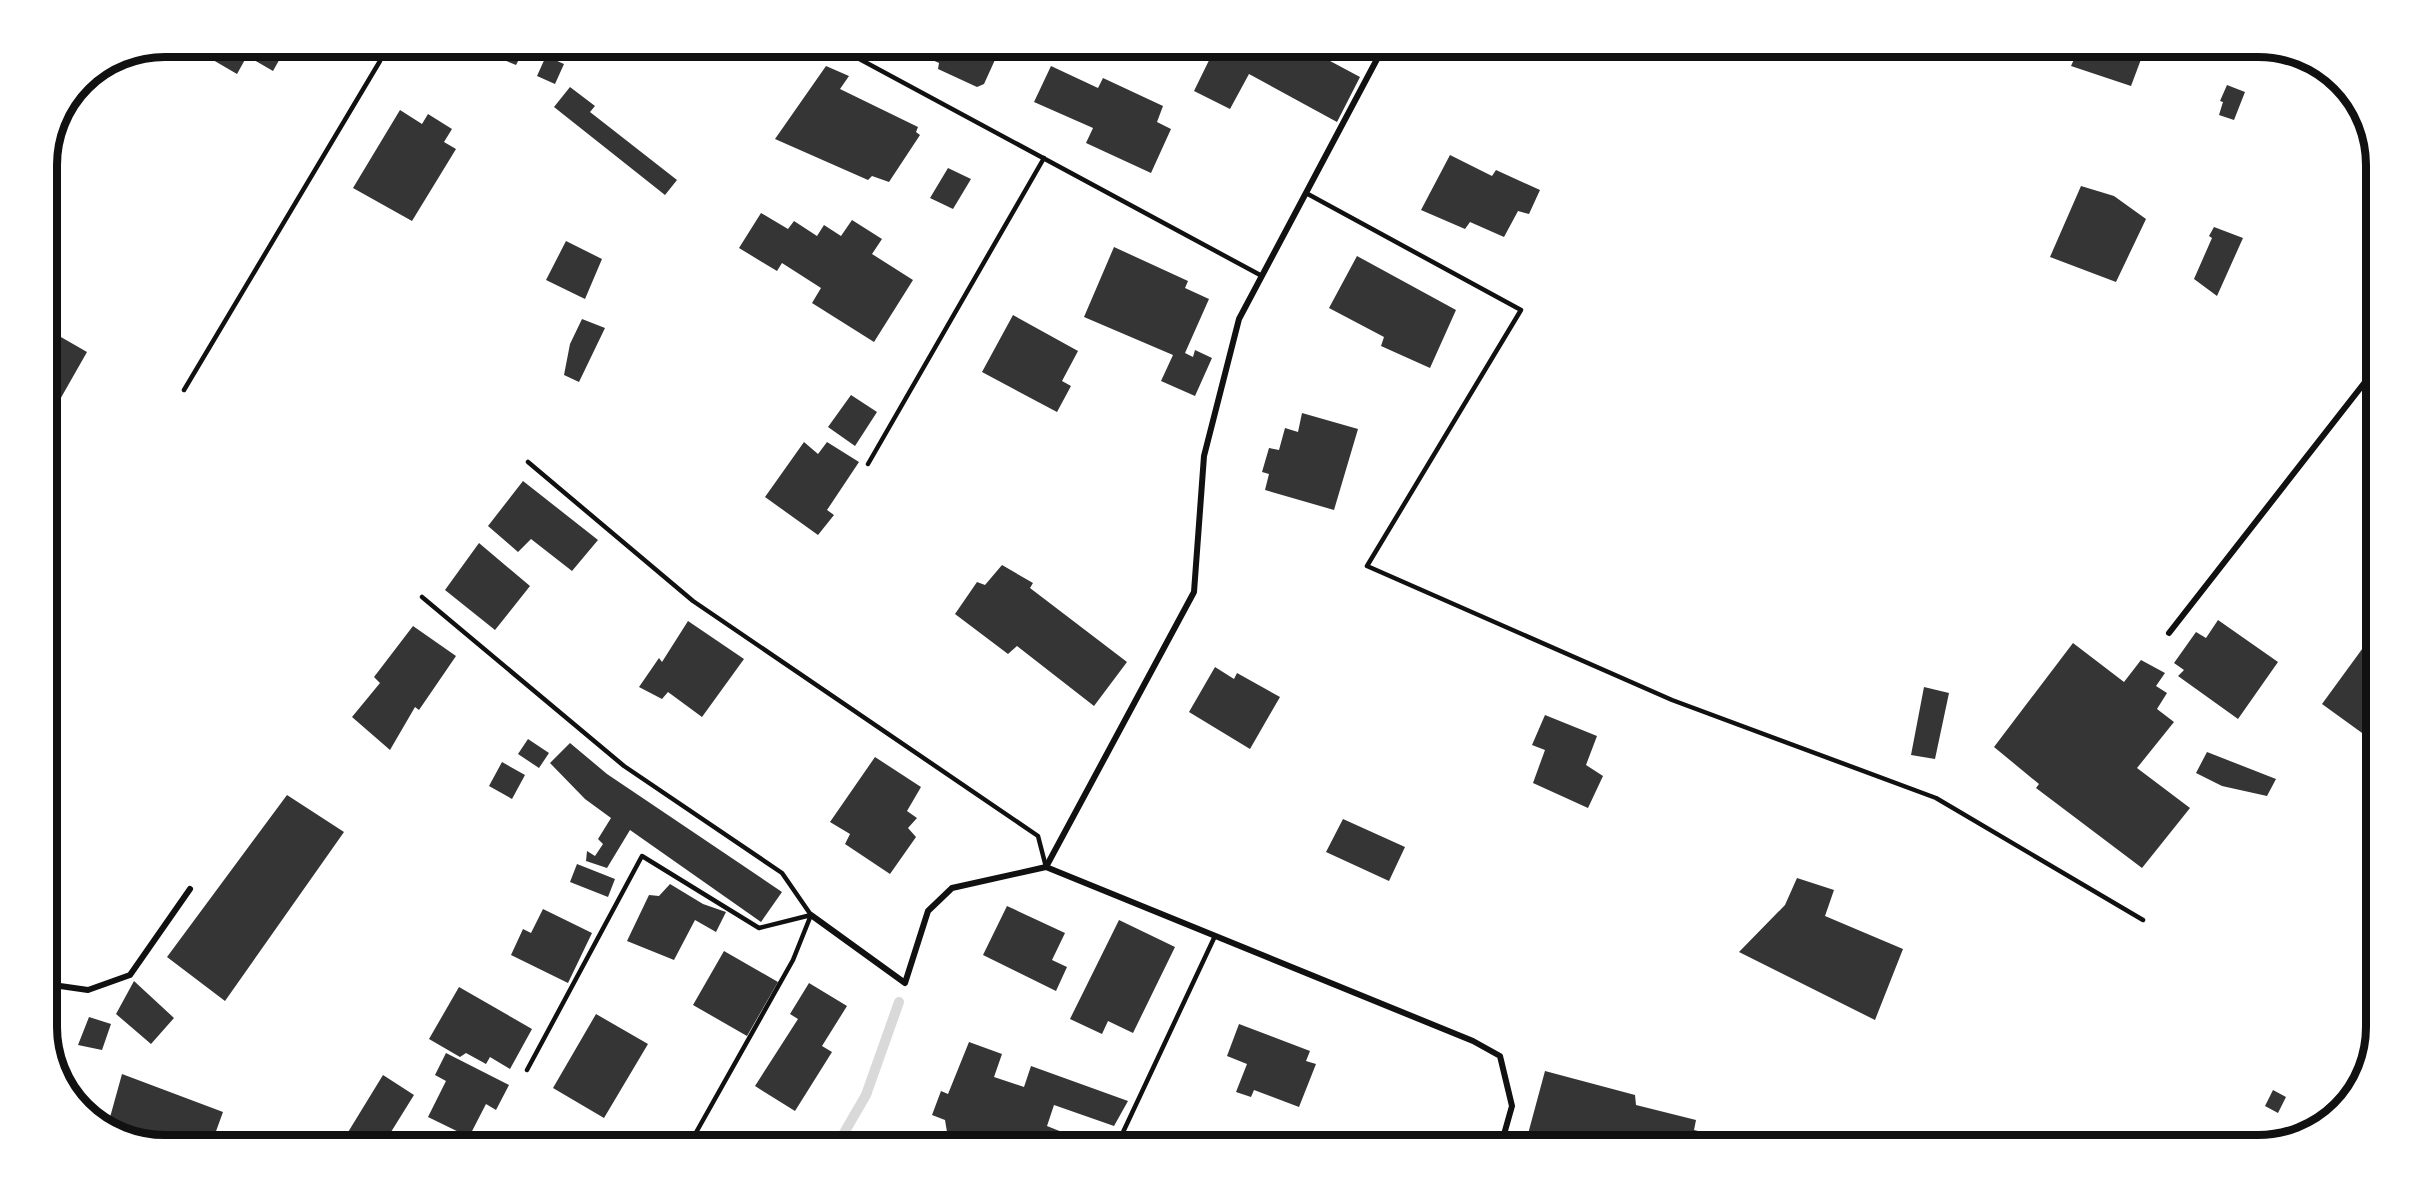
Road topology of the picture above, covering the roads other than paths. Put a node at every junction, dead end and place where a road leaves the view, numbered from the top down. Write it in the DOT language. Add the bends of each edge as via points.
graph roads {
  1 [pos="377,57"];
  2 [pos="856,57"];
  3 [pos="1378,57"];
  4 [pos="1044,159"];
  5 [pos="1306,193"];
  6 [pos="1262,276"];
  7 [pos="2366,381"];
  8 [pos="184,390"];
  9 [pos="528,462"];
  10 [pos="868,464"];
  11 [pos="422,597"];
  12 [pos="2169,633"];
  13 [pos="1046,867"];
  14 [pos="190,889"];
  15 [pos="811,915"];
  16 [pos="2144,920"];
  17 [pos="1215,936"];
  18 [pos="57,983"];
  19 [pos="527,1070"];
  20 [pos="695,1135"];
  21 [pos="1122,1135"];
  22 [pos="1505,1135"];
  1 -- 8 [label="lane" via="380,61"];
  2 -- 4 [label="lane"];
  3 -- 5 [label="street"];
  4 -- 6 [label="lane"];
  4 -- 10 [label="lane"];
  5 -- 6 [label="street"];
  5 -- 16 [label="lane" via="1521,310 1367,566 1672,700 1936,798"];
  6 -- 13 [label="street" via="1239,319 1204,456 1194,592"];
  7 -- 12 [label="street"];
  9 -- 13 [label="lane" via="693,601 1038,836"];
  11 -- 15 [label="lane" via="624,766 782,873"];
  13 -- 15 [label="street" via="952,888 928,911 905,983"];
  13 -- 17 [label="street"];
  14 -- 18 [label="street" via="130,975 88,990"];
  15 -- 19 [label="lane" via="759,928 642,856"];
  15 -- 20 [label="lane" via="793,960"];
  17 -- 21 [label="lane"];
  17 -- 22 [label="street" via="1473,1041 1500,1056 1512,1106"];
}
